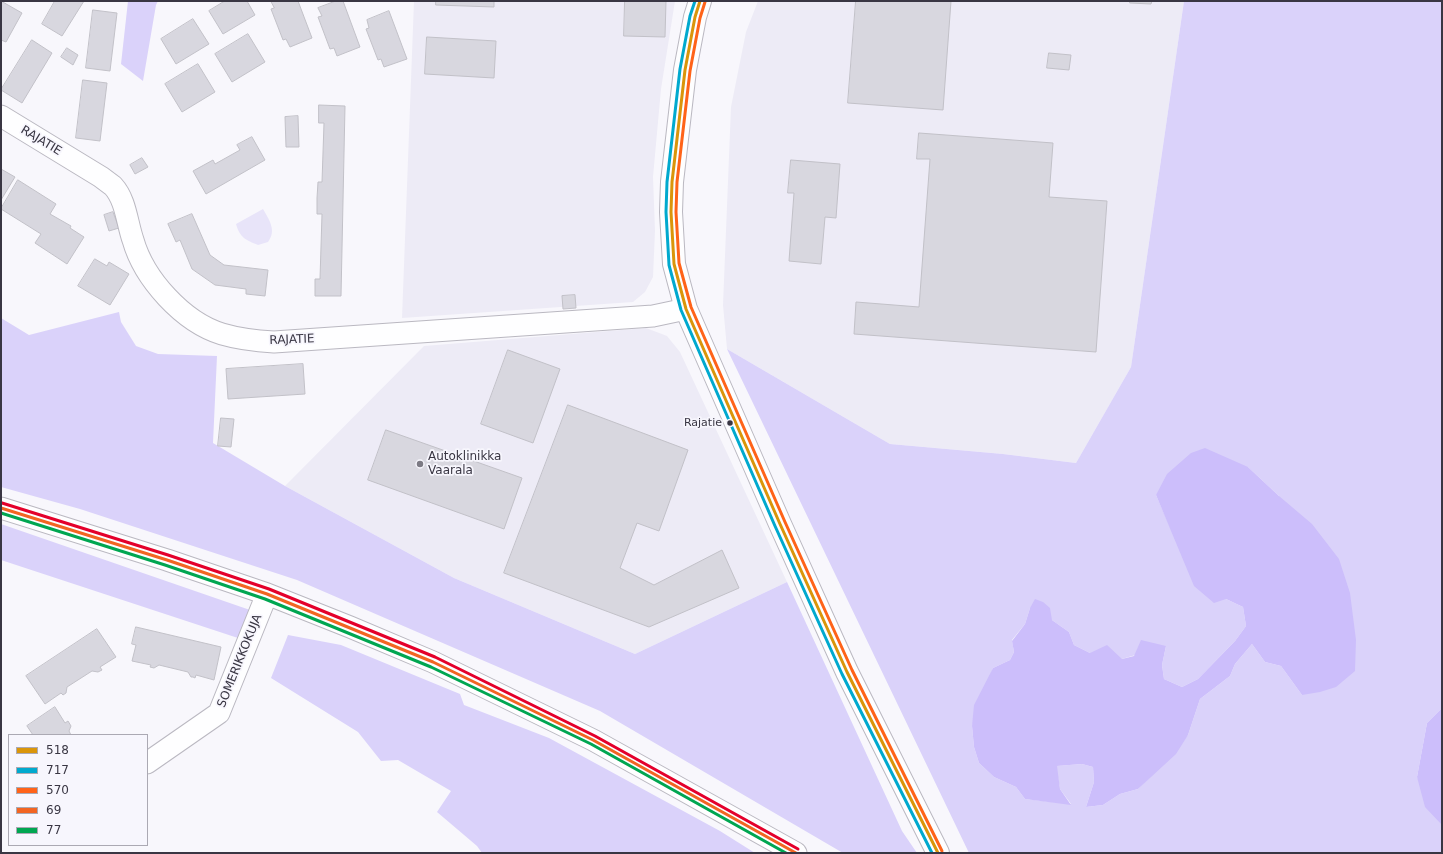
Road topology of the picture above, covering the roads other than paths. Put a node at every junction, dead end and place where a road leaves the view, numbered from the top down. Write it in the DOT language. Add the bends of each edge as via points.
graph roads {
  1 [pos="700,1"];
  2 [pos="1,116"];
  3 [pos="686,309"];
  4 [pos="1,508"];
  5 [pos="267,594"];
  6 [pos="148,763"];
  7 [pos="796,853"];
  8 [pos="938,853"];
  1 -- 3 [label="main road" via="685,70 672,182 674,264"];
  2 -- 3 [label="street, RAJATIE" via="114,187 136,248 153,281 171,302 195,320 221,334 246,340 274,342 653,316"];
  3 -- 8 [label="main road" via="847,672"];
  4 -- 5 [label="street"];
  5 -- 6 [label="street, SOMERIKKOKUJA" via="219,713"];
  5 -- 7 [label="street" via="433,662 593,740"];
}
